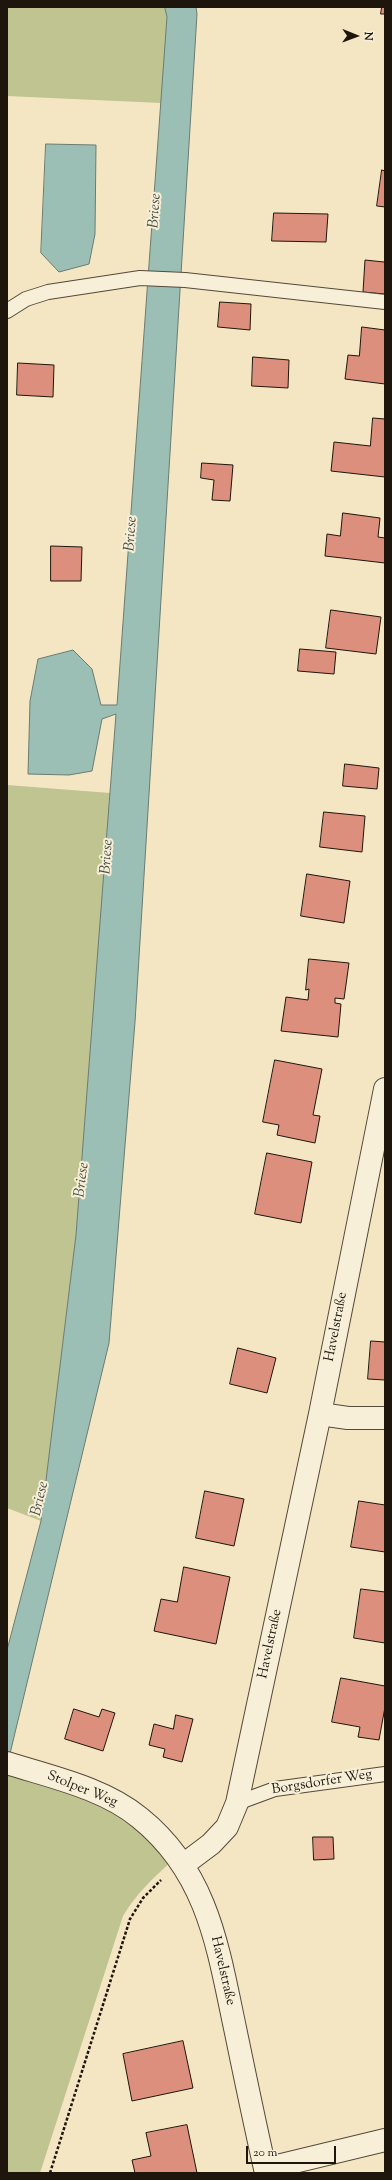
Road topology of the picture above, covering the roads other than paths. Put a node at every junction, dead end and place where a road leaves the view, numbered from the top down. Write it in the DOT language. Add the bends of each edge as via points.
graph roads {
  1 [pos="385,302"];
  2 [pos="7,311"];
  3 [pos="385,1089"];
  4 [pos="320,1414"];
  5 [pos="385,1418"];
  6 [pos="8,1763"];
  7 [pos="385,1774"];
  8 [pos="237,1803"];
  9 [pos="183,1865"];
  10 [pos="385,2140"];
  11 [pos="265,2171"];
  1 -- 2 [label="lane" via="185,280 140,278 48,292 26,299"];
  3 -- 4 [label="street, Havelstraße"];
  4 -- 5 [label="street" via="348,1418"];
  4 -- 8 [label="street, Havelstraße"];
  6 -- 9 [label="street, Stolper Weg" via="117,1802 153,1829"];
  7 -- 8 [label="lane, Borgsdorfer Weg" via="275,1789"];
  8 -- 9 [label="street, Havelstraße" via="227,1827 211,1844"];
  9 -- 11 [label="street, Havelstraße" via="208,1912 219,1953"];
  10 -- 11 [label="street"];
}
